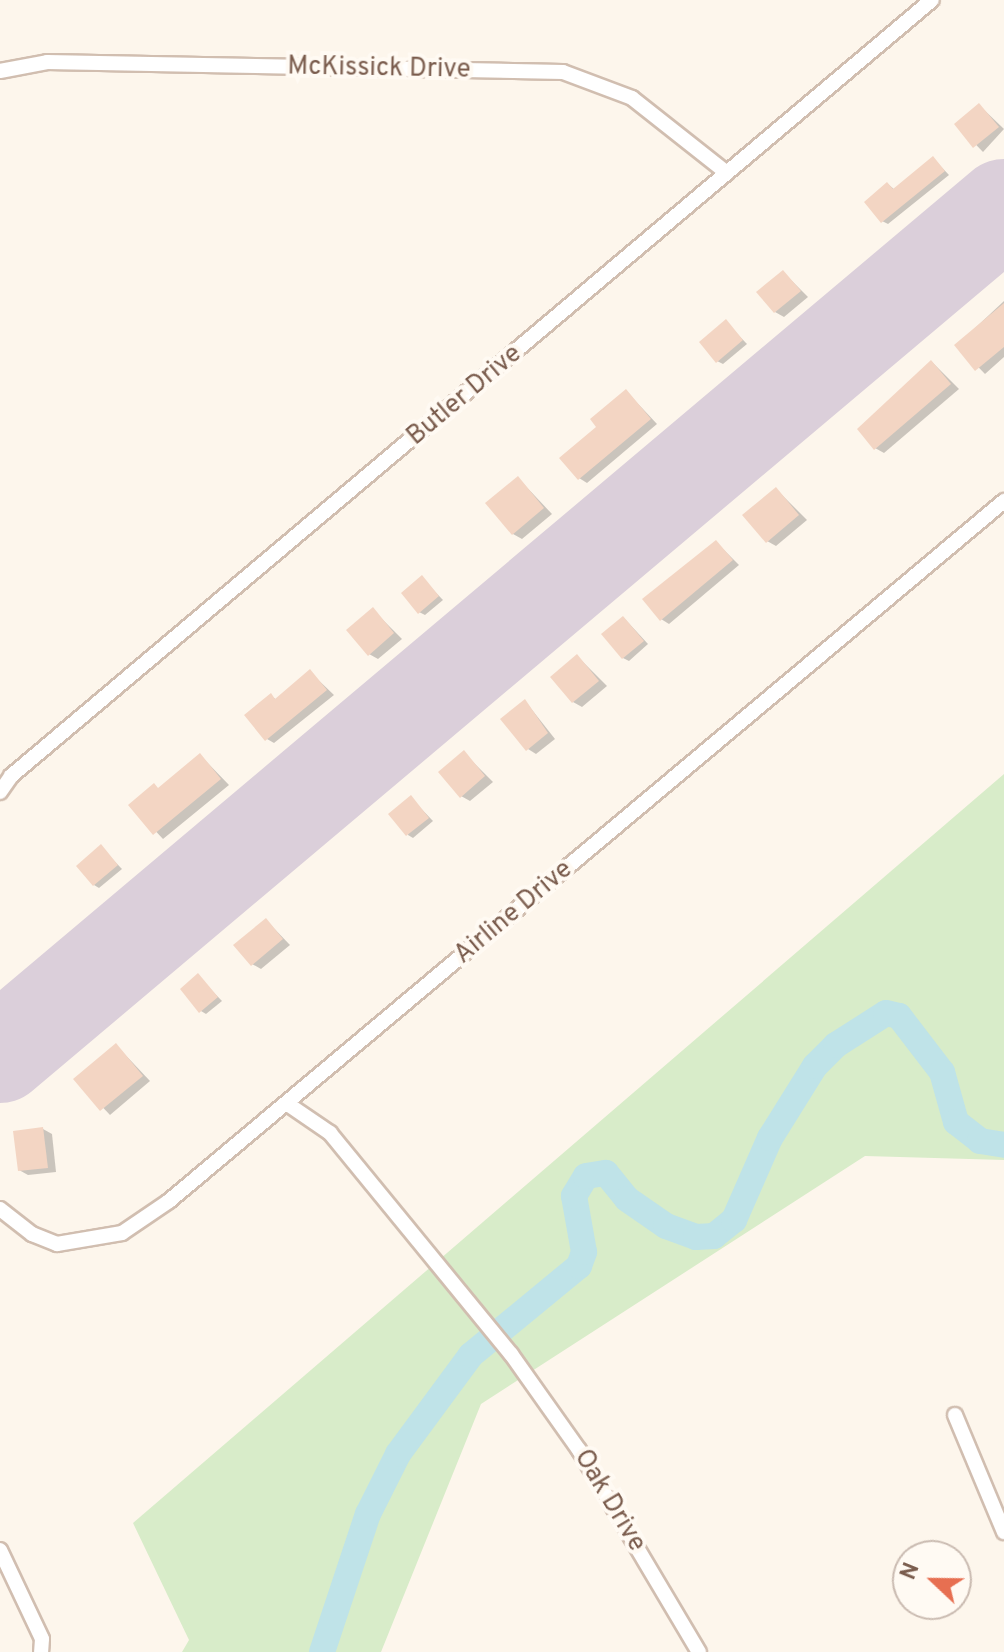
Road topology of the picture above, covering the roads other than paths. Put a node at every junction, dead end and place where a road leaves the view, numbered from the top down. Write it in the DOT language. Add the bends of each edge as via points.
graph roads {
  1 [pos="932,0"];
  2 [pos="0,71"];
  3 [pos="727,173"];
  4 [pos="1004,501"];
  5 [pos="0,792"];
  6 [pos="289,1105"];
  7 [pos="0,1209"];
  8 [pos="955,1415"];
  9 [pos="1004,1532"];
  10 [pos="0,1550"];
  11 [pos="41,1652"];
  12 [pos="699,1652"];
  1 -- 3 [label="street, Butler Drive"];
  2 -- 3 [label="street, McKissick Drive" via="47,62 563,72 632,98"];
  3 -- 5 [label="street, Butler Drive" via="11,776"];
  4 -- 6 [label="street, Airline Drive"];
  6 -- 7 [label="street, Airline Drive" via="122,1233 57,1244 32,1234"];
  6 -- 12 [label="street, Oak Drive" via="330,1133 511,1354 579,1450"];
  8 -- 9 [label="street"];
  10 -- 11 [label="street" via="42,1639"];
}
